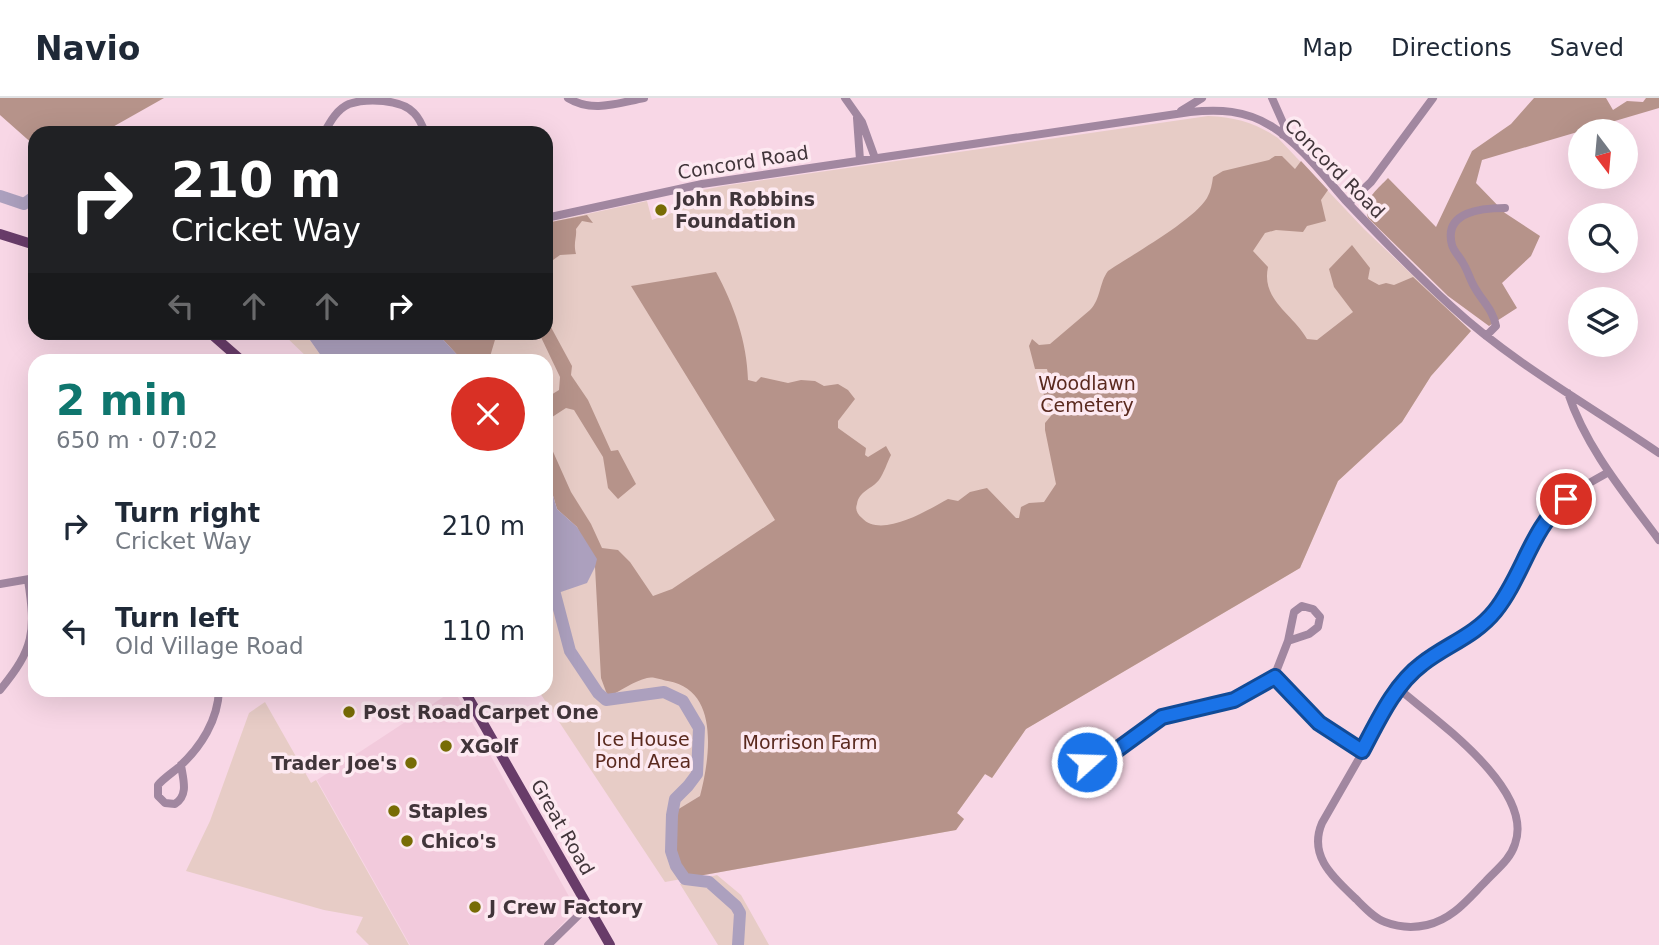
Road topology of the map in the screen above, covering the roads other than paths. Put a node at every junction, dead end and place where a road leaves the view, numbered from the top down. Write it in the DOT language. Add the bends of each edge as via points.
graph roads {
  1 [pos="568,98"];
  2 [pos="643,98"];
  3 [pos="845,98"];
  4 [pos="1202,98"];
  5 [pos="1272,98"];
  6 [pos="1433,98"];
  7 [pos="854,109"];
  8 [pos="1177,114"];
  9 [pos="328,126"];
  10 [pos="421,126"];
  11 [pos="1283,135"];
  12 [pos="875,158"];
  13 [pos="860,160"];
  14 [pos="1349,203"];
  15 [pos="1505,208"];
  16 [pos="553,216"];
  17 [pos="0,234"];
  18 [pos="28,243"];
  19 [pos="1486,336"];
  20 [pos="218,340"];
  21 [pos="234,354"];
  22 [pos="1568,393"];
  23 [pos="1659,453"];
  24 [pos="1609,472"];
  25 [pos="1659,540"];
  26 [pos="28,580"];
  27 [pos="0,584"];
  28 [pos="1288,641"];
  29 [pos="28,646"];
  30 [pos="1275,677"];
  31 [pos="1399,689"];
  32 [pos="0,690"];
  33 [pos="218,697"];
  34 [pos="468,697"];
  35 [pos="1362,751"];
  36 [pos="1114,752"];
  37 [pos="181,765"];
  38 [pos="587,906"];
  39 [pos="548,945"];
  40 [pos="610,945"];
  1 -- 2 [label="street" via="595,107"];
  3 -- 7 [label="street"];
  4 -- 8 [label="street"];
  5 -- 11 [label="street" via="1284,125"];
  6 -- 14 [label="street" via="1371,182"];
  7 -- 12 [label="street"];
  7 -- 13 [label="street"];
  8 -- 11 [label="street, Concord Road" via="1236,111"];
  8 -- 12 [label="street, Concord Road"];
  9 -- 10 [label="street" via="348,104 369,100 402,105"];
  11 -- 14 [label="street, Concord Road"];
  12 -- 13 [label="street, Concord Road"];
  13 -- 16 [label="street, Concord Road" via="702,184"];
  14 -- 19 [label="street, Concord Road"];
  15 -- 19 [label="street" via="1469,212 1456,222 1451,235 1454,251 1493,313 1496,326"];
  17 -- 18 [label="main road"];
  19 -- 22 [label="street, Concord Road"];
  20 -- 21 [label="main road"];
  22 -- 23 [label="street, Concord Road"];
  22 -- 24 [label="street" via="1576,417"];
  24 -- 25 [label="street"];
  24 -- 31 [label="street" via="1558,506 1485,623 1422,664"];
  26 -- 27 [label="street"];
  28 -- 28 [label="street" via="1318,627 1320,617 1313,609 1302,606 1294,612"];
  28 -- 30 [label="street"];
  29 -- 32 [label="street"];
  30 -- 35 [label="street" via="1319,723"];
  30 -- 36 [label="street" via="1234,700 1162,717"];
  31 -- 35 [label="street"];
  31 -- 35 [label="street" via="1486,765 1505,790 1518,825 1507,860 1447,918 1406,927 1383,922 1325,869 1317,834"];
  33 -- 37 [label="street" via="211,723"];
  34 -- 38 [label="main road, Great Road"];
  37 -- 37 [label="street" via="158,785 158,796 165,803 178,803 184,794"];
  38 -- 39 [label="street"];
  38 -- 40 [label="main road, Great Road"];
}
